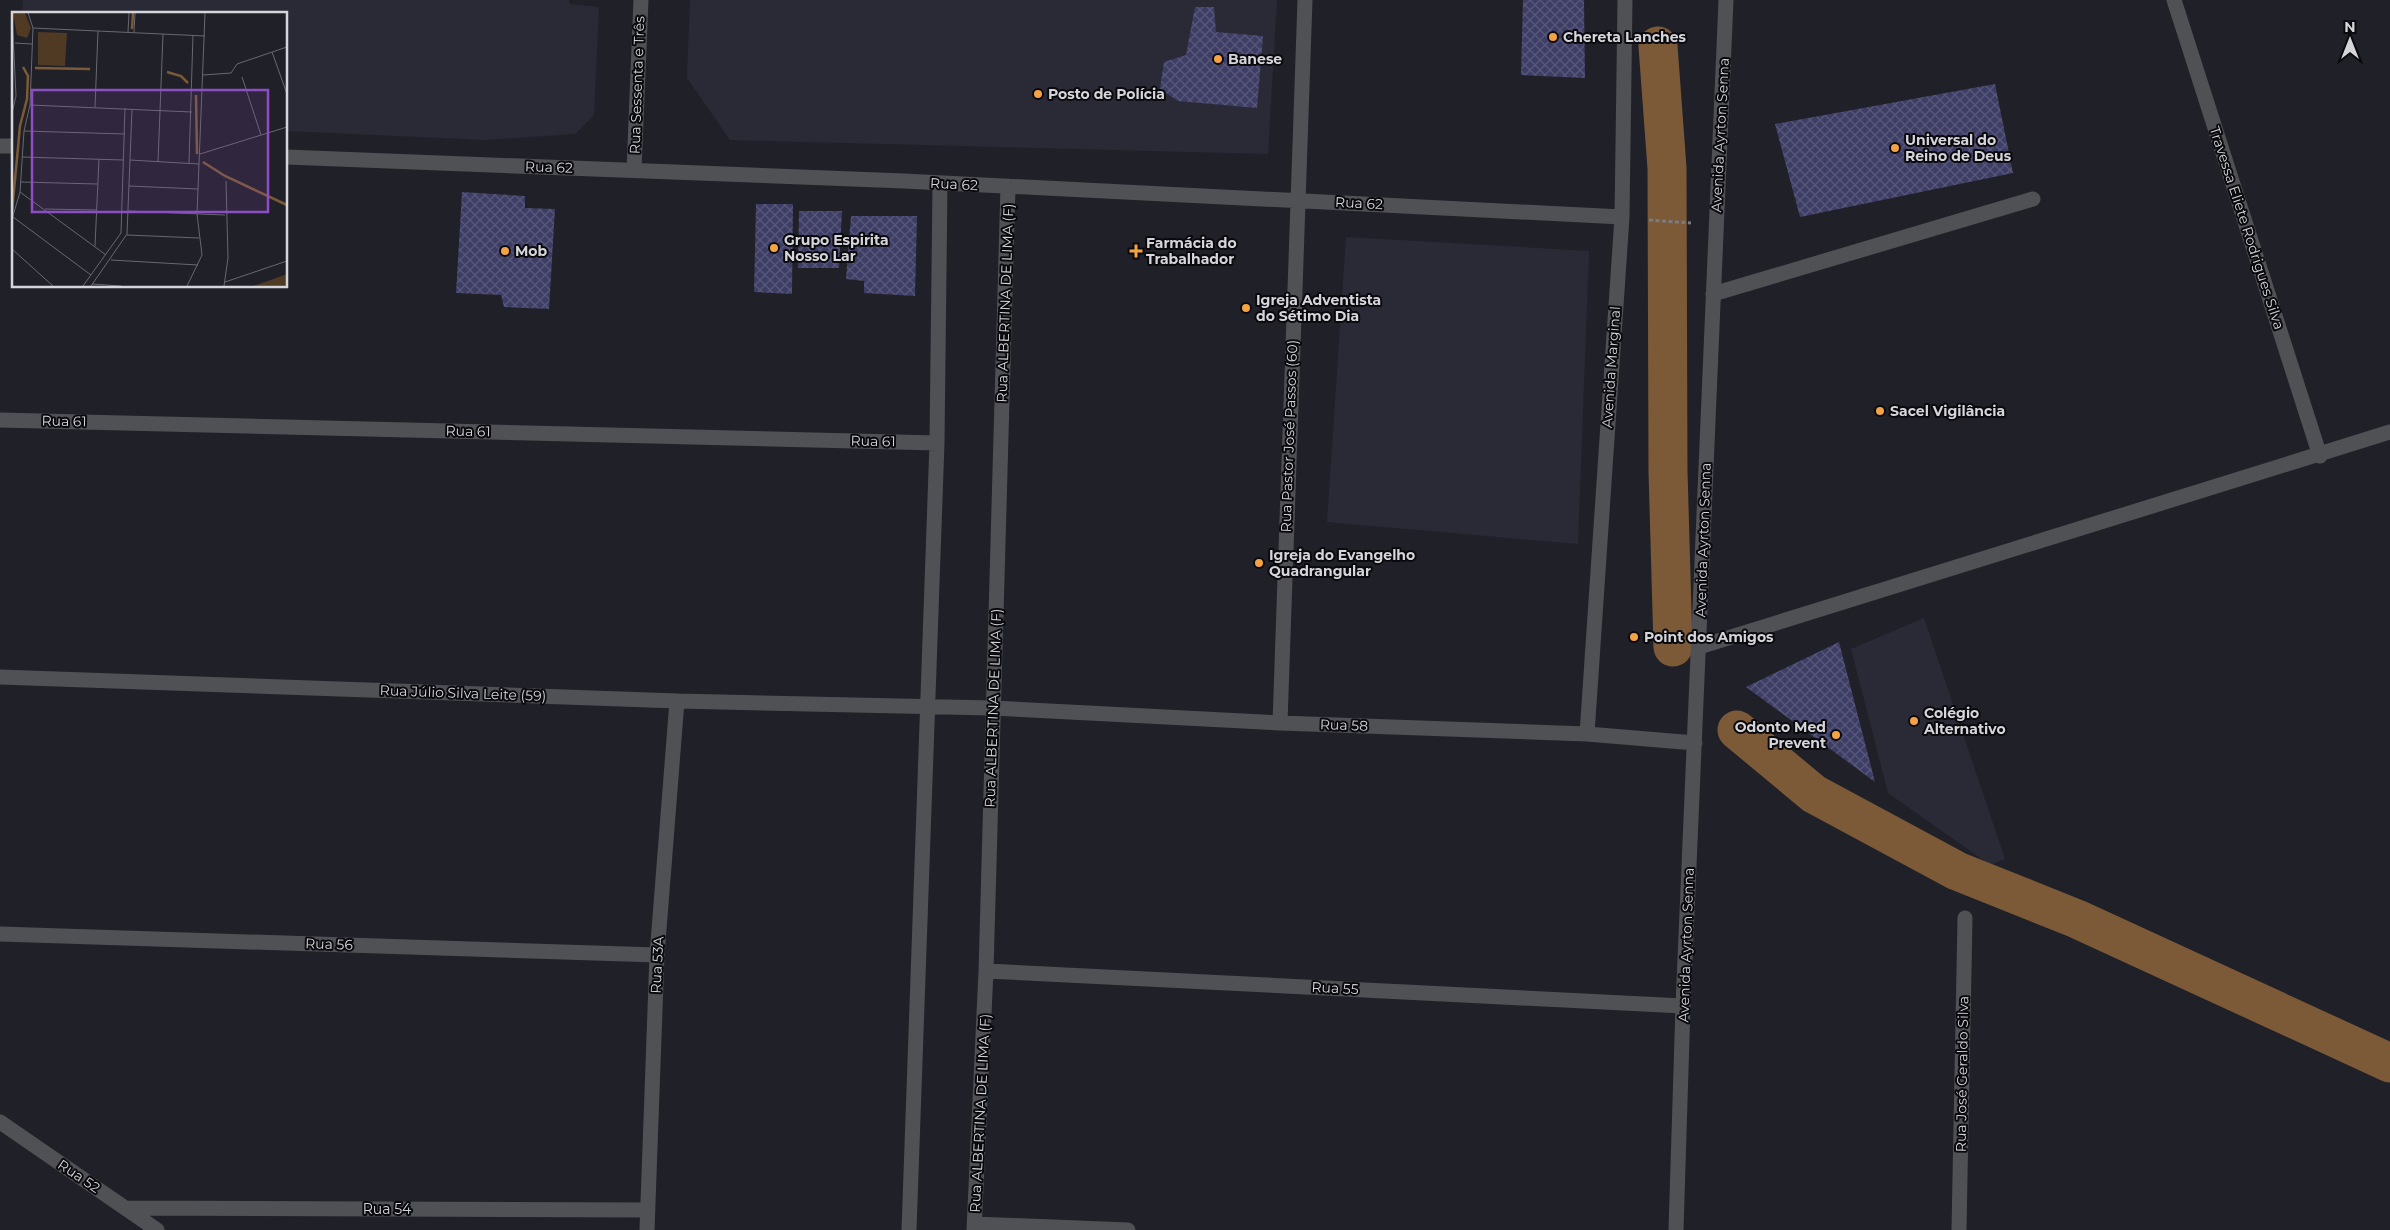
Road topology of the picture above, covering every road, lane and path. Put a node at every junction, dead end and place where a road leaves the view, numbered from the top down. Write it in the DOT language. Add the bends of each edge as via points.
graph roads {
  1 [pos="640,0"];
  2 [pos="1305,0"];
  3 [pos="1625,0"];
  4 [pos="1726,0"];
  5 [pos="2174,0"];
  6 [pos="288,157"];
  7 [pos="634,170"];
  8 [pos="940,183"];
  9 [pos="1008,186"];
  10 [pos="1297,199"];
  11 [pos="2034,199"];
  12 [pos="1622,217"];
  13 [pos="1647,220"];
  14 [pos="1700,224"];
  15 [pos="1713,294"];
  16 [pos="0,420"];
  17 [pos="2390,432"];
  18 [pos="937,443"];
  19 [pos="2320,456"];
  20 [pos="1699,647"];
  21 [pos="0,677"];
  22 [pos="677,701"];
  23 [pos="926,706"];
  24 [pos="992,708"];
  25 [pos="1280,723"];
  26 [pos="1587,734"];
  27 [pos="1695,743"];
  28 [pos="1965,918"];
  29 [pos="0,934"];
  30 [pos="657,955"];
  31 [pos="986,971"];
  32 [pos="1683,1006"];
  33 [pos="0,1122"];
  34 [pos="126,1208"];
  35 [pos="648,1210"];
  36 [pos="974,1227"];
  37 [pos="157,1230"];
  38 [pos="647,1230"];
  39 [pos="909,1230"];
  40 [pos="1128,1230"];
  41 [pos="1676,1230"];
  42 [pos="1959,1230"];
  1 -- 7 [label="street, Rua Sessenta e Três"];
  2 -- 10 [label="street, Rua Pastor José Passos (60)"];
  3 -- 12 [label="street, Avenida Marginal"];
  4 -- 15 [label="street, Avenida Ayrton Senna"];
  5 -- 19 [label="street, Travessa Eliete Rodrigues Silva"];
  6 -- 7 [label="street, Rua 62"];
  7 -- 8 [label="street, Rua 62"];
  8 -- 9 [label="street, Rua 62"];
  8 -- 18 [label="street"];
  9 -- 10 [label="street, Rua 62"];
  9 -- 24 [label="street, Rua ALBERTINA DE LIMA (F)"];
  10 -- 12 [label="street, Rua 62"];
  10 -- 25 [label="street, Rua Pastor José Passos (60)"];
  11 -- 15 [label="street"];
  12 -- 26 [label="street, Avenida Marginal"];
  13 -- 14 [label="path"];
  15 -- 20 [label="street, Avenida Ayrton Senna"];
  16 -- 18 [label="street, Rua 61"];
  17 -- 19 [label="street"];
  18 -- 23 [label="street"];
  19 -- 20 [label="street"];
  20 -- 27 [label="street, Avenida Ayrton Senna"];
  21 -- 22 [label="street, Rua Júlio Silva Leite (59)"];
  22 -- 23 [label="street, Rua Júlio Silva Leite (59)"];
  22 -- 30 [label="street, Rua 53A"];
  23 -- 24 [label="street, Rua Júlio Silva Leite (59)"];
  23 -- 39 [label="street"];
  24 -- 25 [label="street, Rua 58"];
  24 -- 31 [label="street, Rua ALBERTINA DE LIMA (F)"];
  25 -- 26 [label="street, Rua 58"];
  26 -- 27 [label="street, Rua 58"];
  27 -- 32 [label="street, Avenida Ayrton Senna"];
  28 -- 42 [label="street, Rua José Geraldo Silva"];
  29 -- 30 [label="street, Rua 56"];
  30 -- 35 [label="street, Rua 53A"];
  31 -- 32 [label="street, Rua 55"];
  31 -- 36 [label="street, Rua ALBERTINA DE LIMA (F)"];
  32 -- 41 [label="street, Avenida Ayrton Senna"];
  33 -- 34 [label="street, Rua 52"];
  34 -- 35 [label="street, Rua 54"];
  34 -- 37 [label="street, Rua 52"];
  35 -- 38 [label="street, Rua 53A"];
  36 -- 40 [label="street"];
}
